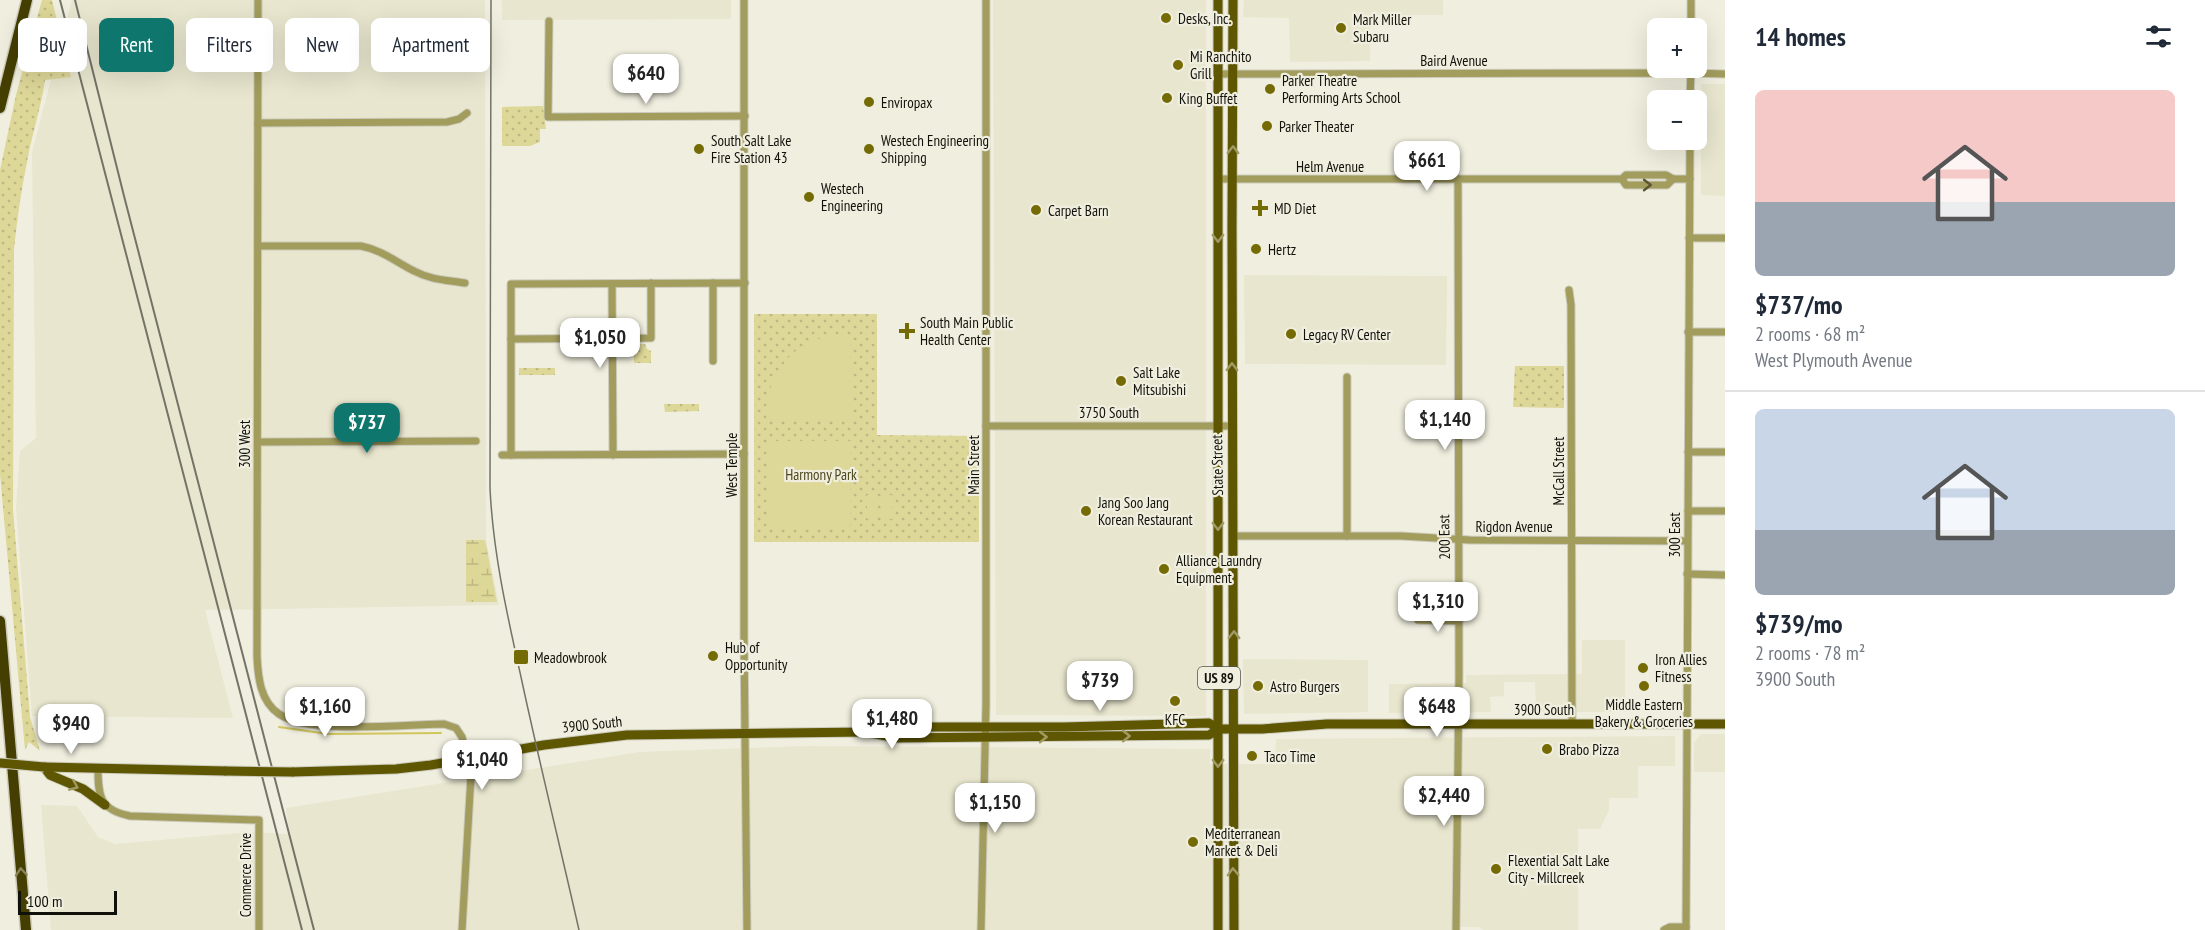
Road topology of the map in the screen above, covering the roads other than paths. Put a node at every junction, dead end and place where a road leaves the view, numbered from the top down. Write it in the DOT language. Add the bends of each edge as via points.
graph roads {
  1 [pos="27,0"];
  2 [pos="32,0"];
  3 [pos="258,0"];
  4 [pos="744,0"];
  5 [pos="986,0"];
  6 [pos="1218,0"];
  7 [pos="1233,0"];
  8 [pos="1691,0"];
  9 [pos="22,18"];
  10 [pos="23,18"];
  11 [pos="1691,18"];
  12 [pos="549,21"];
  13 [pos="18,36"];
  14 [pos="1647,70"];
  15 [pos="1707,72"];
  16 [pos="1218,74"];
  17 [pos="1233,74"];
  18 [pos="1725,74"];
  19 [pos="0,108"];
  20 [pos="467,113"];
  21 [pos="745,116"];
  22 [pos="258,123"];
  23 [pos="1690,150"];
  24 [pos="1218,179"];
  25 [pos="1232,179"];
  26 [pos="1458,179"];
  27 [pos="1690,179"];
  28 [pos="1689,238"];
  29 [pos="1725,238"];
  30 [pos="258,246"];
  31 [pos="465,283"];
  32 [pos="651,283"];
  33 [pos="713,283"];
  34 [pos="745,283"];
  35 [pos="612,284"];
  36 [pos="1569,290"];
  37 [pos="1688,332"];
  38 [pos="1725,332"];
  39 [pos="612,338"];
  40 [pos="511,339"];
  41 [pos="713,361"];
  42 [pos="1347,377"];
  43 [pos="986,426"];
  44 [pos="1219,426"];
  45 [pos="1232,426"];
  46 [pos="476,441"];
  47 [pos="258,442"];
  48 [pos="1688,452"];
  49 [pos="1725,452"];
  50 [pos="744,454"];
  51 [pos="502,455"];
  52 [pos="511,455"];
  53 [pos="613,455"];
  54 [pos="1688,511"];
  55 [pos="1725,511"];
  56 [pos="1233,536"];
  57 [pos="1347,536"];
  58 [pos="1458,539"];
  59 [pos="1572,540"];
  60 [pos="1688,541"];
  61 [pos="1687,574"];
  62 [pos="1725,574"];
  63 [pos="1418,620"];
  64 [pos="0,621"];
  65 [pos="1459,621"];
  66 [pos="1458,724"];
  67 [pos="1572,724"];
  68 [pos="1686,724"];
  69 [pos="1725,724"];
  70 [pos="986,727"];
  71 [pos="1219,729"];
  72 [pos="1234,729"];
  73 [pos="746,732"];
  74 [pos="866,732"];
  75 [pos="985,738"];
  76 [pos="466,758"];
  77 [pos="0,763"];
  78 [pos="44,767"];
  79 [pos="98,769"];
  80 [pos="105,805"];
  81 [pos="1686,929"];
  82 [pos="26,930"];
  83 [pos="259,930"];
  84 [pos="462,930"];
  85 [pos="747,930"];
  86 [pos="981,930"];
  87 [pos="1218,930"];
  88 [pos="1234,930"];
  89 [pos="1456,930"];
  90 [pos="1664,930"];
  1 -- 9 [label="highway"];
  2 -- 10 [label="highway"];
  3 -- 22 [label="street, 300 West"];
  4 -- 21 [label="street, West Temple"];
  5 -- 43 [label="street, Main Street"];
  6 -- 16 [label="main road, State Street / US 89"];
  7 -- 17 [label="main road, State Street / US 89"];
  8 -- 11 [label="street"];
  12 -- 21 [label="street" via="548,117"];
  13 -- 19 [label="highway"];
  14 -- 17 [label="street, Baird Avenue"];
  15 -- 18 [label="street, Baird Avenue"];
  16 -- 17 [label="street, Baird Avenue"];
  16 -- 24 [label="main road, State Street / US 89"];
  25 -- 17 [label="main road, State Street / US 89, one-way"];
  20 -- 22 [label="street" via="447,122"];
  21 -- 34 [label="street, West Temple"];
  22 -- 30 [label="street, 300 West"];
  23 -- 27 [label="street, 300 East"];
  24 -- 25 [label="street, Helm Avenue"];
  24 -- 44 [label="main road, State Street / US 89, one-way"];
  25 -- 26 [label="street, Helm Avenue"];
  45 -- 25 [label="main road, State Street / US 89, one-way"];
  26 -- 27 [label="street, Helm Avenue" via="1622,179 1626,184 1667,184 1672,179"];
  26 -- 58 [label="street, 200 East"];
  27 -- 28 [label="street, 300 East"];
  28 -- 29 [label="street"];
  28 -- 37 [label="street, 300 East"];
  30 -- 31 [label="street" via="362,246 431,278"];
  30 -- 47 [label="street, 300 West"];
  32 -- 33 [label="street"];
  32 -- 35 [label="street"];
  32 -- 39 [label="street" via="651,338"];
  33 -- 34 [label="street"];
  33 -- 41 [label="street"];
  34 -- 50 [label="street, West Temple"];
  35 -- 39 [label="street"];
  35 -- 40 [label="street" via="511,284"];
  36 -- 59 [label="street, McCall Street"];
  37 -- 38 [label="street"];
  37 -- 48 [label="street, 300 East"];
  39 -- 40 [label="street"];
  39 -- 53 [label="street"];
  40 -- 52 [label="street"];
  42 -- 57 [label="street"];
  43 -- 44 [label="street, 3750 South"];
  43 -- 70 [label="street, Main Street"];
  44 -- 45 [label="street, 3750 South"];
  44 -- 71 [label="main road, State Street / US 89, one-way"];
  45 -- 56 [label="main road, State Street / US 89"];
  46 -- 47 [label="street"];
  47 -- 76 [label="street, 300 West" via="257,667 267,701 278,714 314,725 444,724 462,737"];
  48 -- 49 [label="street"];
  48 -- 54 [label="street, 300 East"];
  50 -- 53 [label="street"];
  50 -- 73 [label="street, West Temple"];
  51 -- 52 [label="street"];
  52 -- 53 [label="street"];
  54 -- 55 [label="street"];
  54 -- 60 [label="street, 300 East"];
  56 -- 57 [label="street, Rigdon Avenue"];
  72 -- 56 [label="main road, State Street / US 89, one-way"];
  57 -- 58 [label="street, Rigdon Avenue"];
  58 -- 59 [label="street, Rigdon Avenue"];
  58 -- 65 [label="street, 200 East"];
  59 -- 60 [label="street, Rigdon Avenue"];
  59 -- 67 [label="street, McCall Street"];
  60 -- 61 [label="street, 300 East"];
  61 -- 62 [label="street"];
  61 -- 68 [label="street, 300 East"];
  63 -- 65 [label="street"];
  82 -- 64 [label="highway, one-way"];
  65 -- 66 [label="street, 200 East"];
  66 -- 67 [label="main road, 3900 South"];
  66 -- 72 [label="main road, 3900 South"];
  66 -- 89 [label="street, 200 East"];
  67 -- 68 [label="main road, 3900 South"];
  68 -- 69 [label="main road, 3900 South"];
  68 -- 81 [label="street, 300 East"];
  70 -- 71 [label="main road, 3900 South" via="1209,723"];
  70 -- 74 [label="main road, 3900 South" via="895,727"];
  70 -- 75 [label="street, Main Street"];
  71 -- 72 [label="main road, 3900 South"];
  75 -- 71 [label="main road, 3900 South, one-way" via="1209,735"];
  71 -- 87 [label="main road, State Street / US 89, one-way"];
  88 -- 72 [label="main road, State Street / US 89, one-way"];
  73 -- 74 [label="main road, 3900 South"];
  73 -- 76 [label="main road, 3900 South" via="627,735"];
  73 -- 85 [label="street, West Temple"];
  74 -- 75 [label="main road, 3900 South" via="897,738"];
  75 -- 86 [label="street, Main Street"];
  76 -- 79 [label="main road, 3900 South, bridge" via="396,769"];
  76 -- 84 [label="street" via="471,775"];
  77 -- 78 [label="main road, 3900 South, bridge"];
  78 -- 79 [label="main road, 3900 South"];
  78 -- 80 [label="main road, one-way" via="50,775 83,789"];
  79 -- 80 [label="street"];
  80 -- 83 [label="street, Commerce Drive" via="130,816 259,820"];
  81 -- 90 [label="street"];
}
